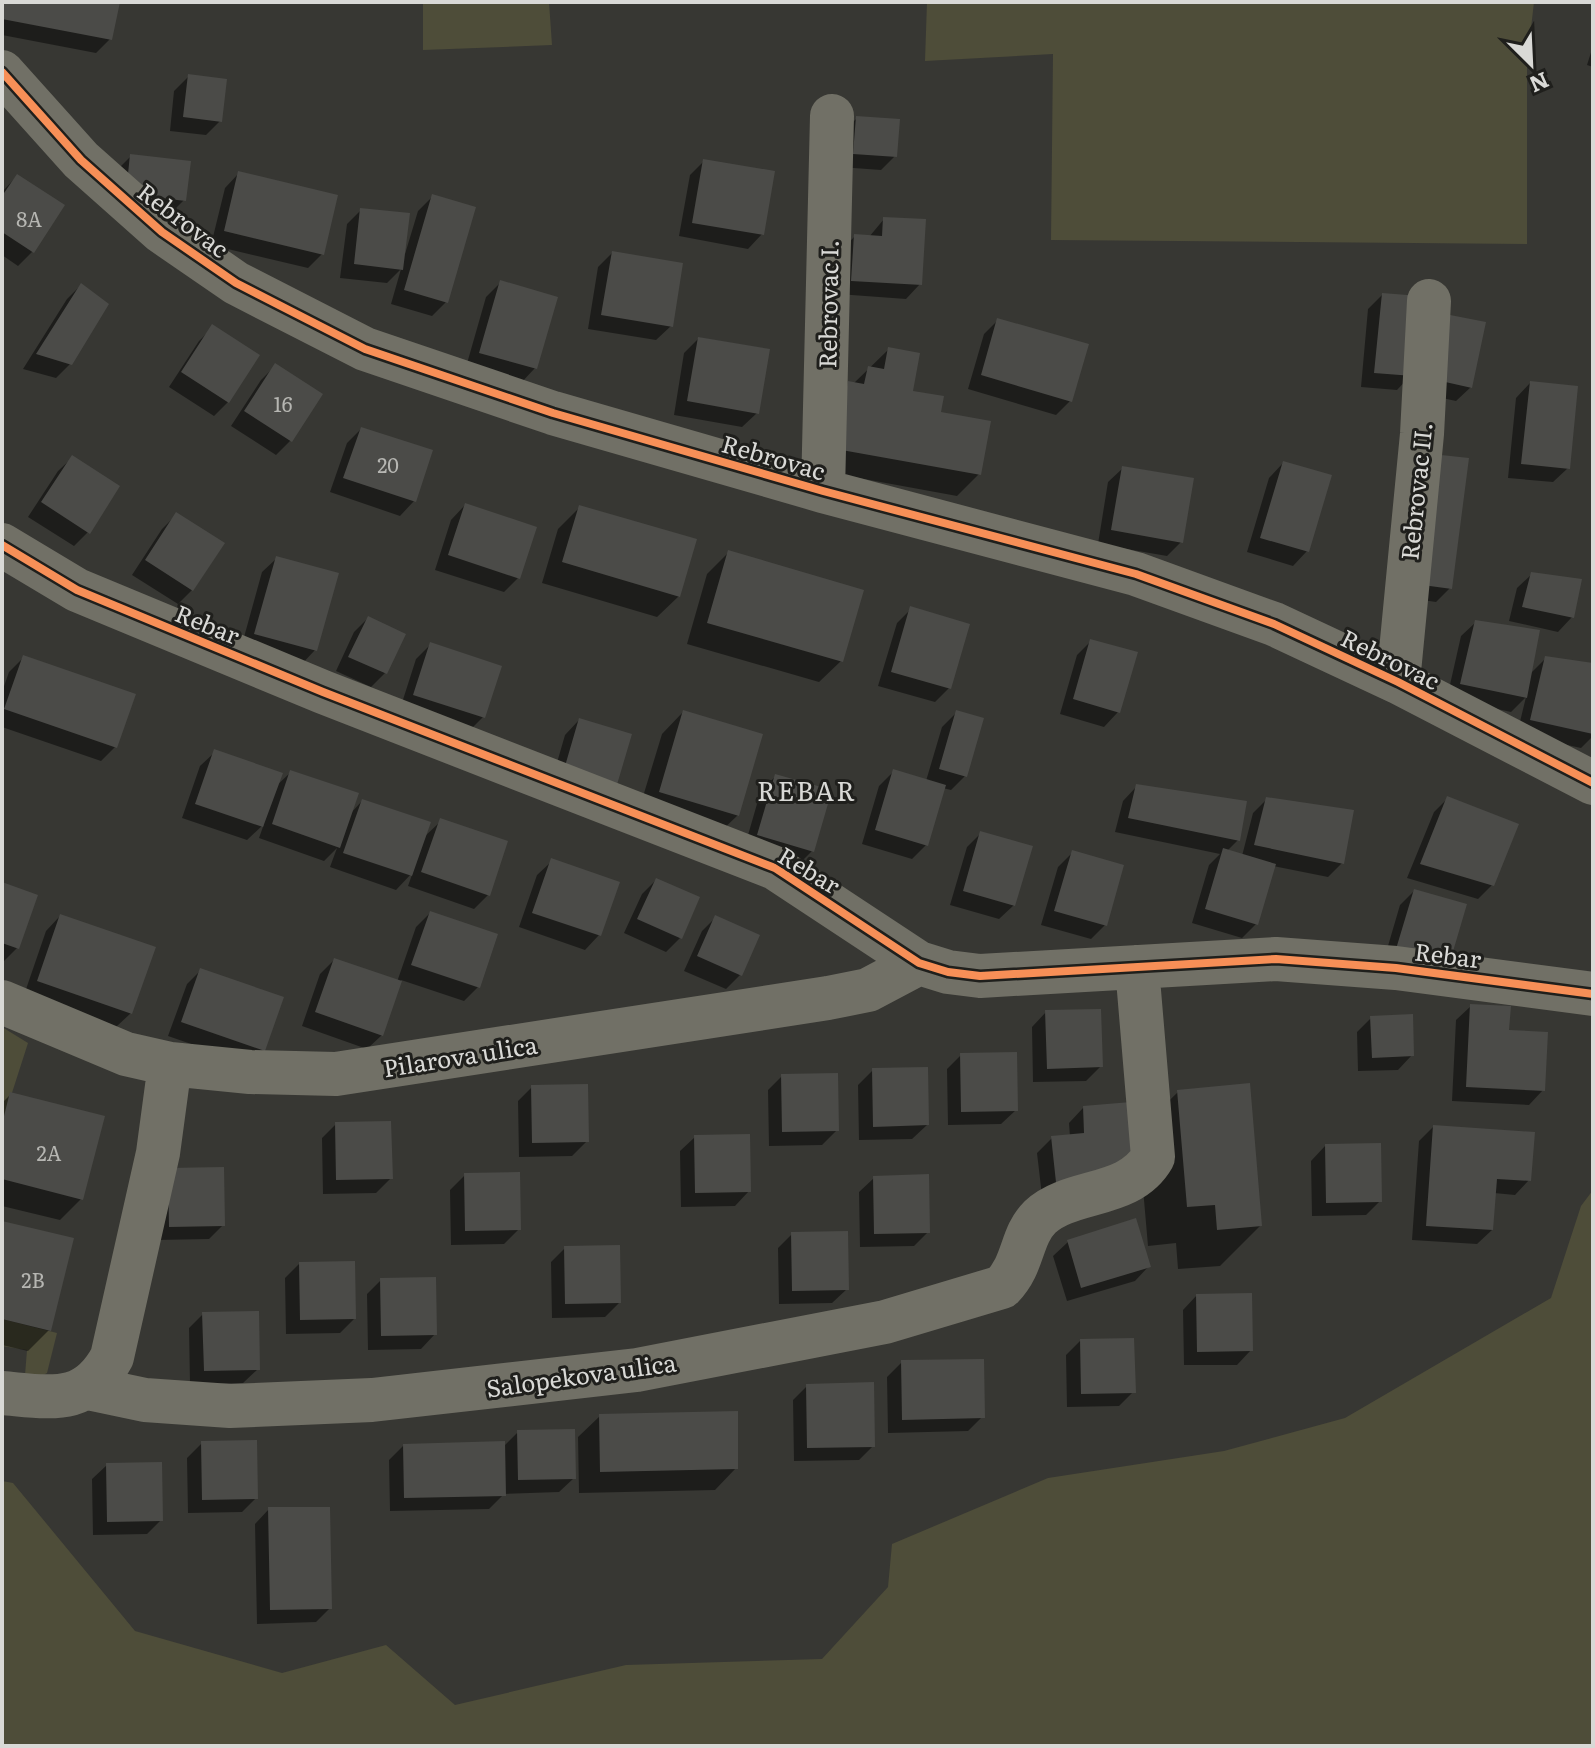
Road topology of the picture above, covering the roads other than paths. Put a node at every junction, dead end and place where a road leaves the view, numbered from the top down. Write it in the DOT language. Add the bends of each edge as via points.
graph roads {
  1 [pos="2,72"];
  2 [pos="832,116"];
  3 [pos="1429,301"];
  4 [pos="823,491"];
  5 [pos="2,545"];
  6 [pos="1398,682"];
  7 [pos="1593,783"];
  8 [pos="919,963"];
  9 [pos="1137,967"];
  10 [pos="1593,994"];
  11 [pos="2,1002"];
  12 [pos="170,1064"];
  13 [pos="88,1388"];
  14 [pos="2,1393"];
  1 -- 4 [label="street, Rebrovac" via="81,160 162,232 236,283 365,349 553,413"];
  2 -- 4 [label="street, Rebrovac I."];
  3 -- 6 [label="street, Rebrovac II."];
  4 -- 6 [label="street, Rebrovac" via="1136,574 1274,624"];
  5 -- 8 [label="street, Rebar" via="77,590 775,868"];
  6 -- 7 [label="street, Rebrovac"];
  8 -- 9 [label="street, Rebar" via="980,976"];
  8 -- 12 [label="street, Pilarova ulica" via="868,990 828,998 336,1074"];
  9 -- 10 [label="street, Rebar" via="1276,959 1396,968"];
  9 -- 13 [label="street, Salopekova ulica" via="1153,1157 1133,1180 1042,1215 1027,1234 1016,1272 1002,1287 885,1322 637,1370 372,1400 230,1406 145,1400"];
  11 -- 12 [label="street, Pilarova ulica" via="126,1054"];
  12 -- 13 [label="street" via="158,1153 112,1357"];
  13 -- 14 [label="street" via="67,1396"];
}
